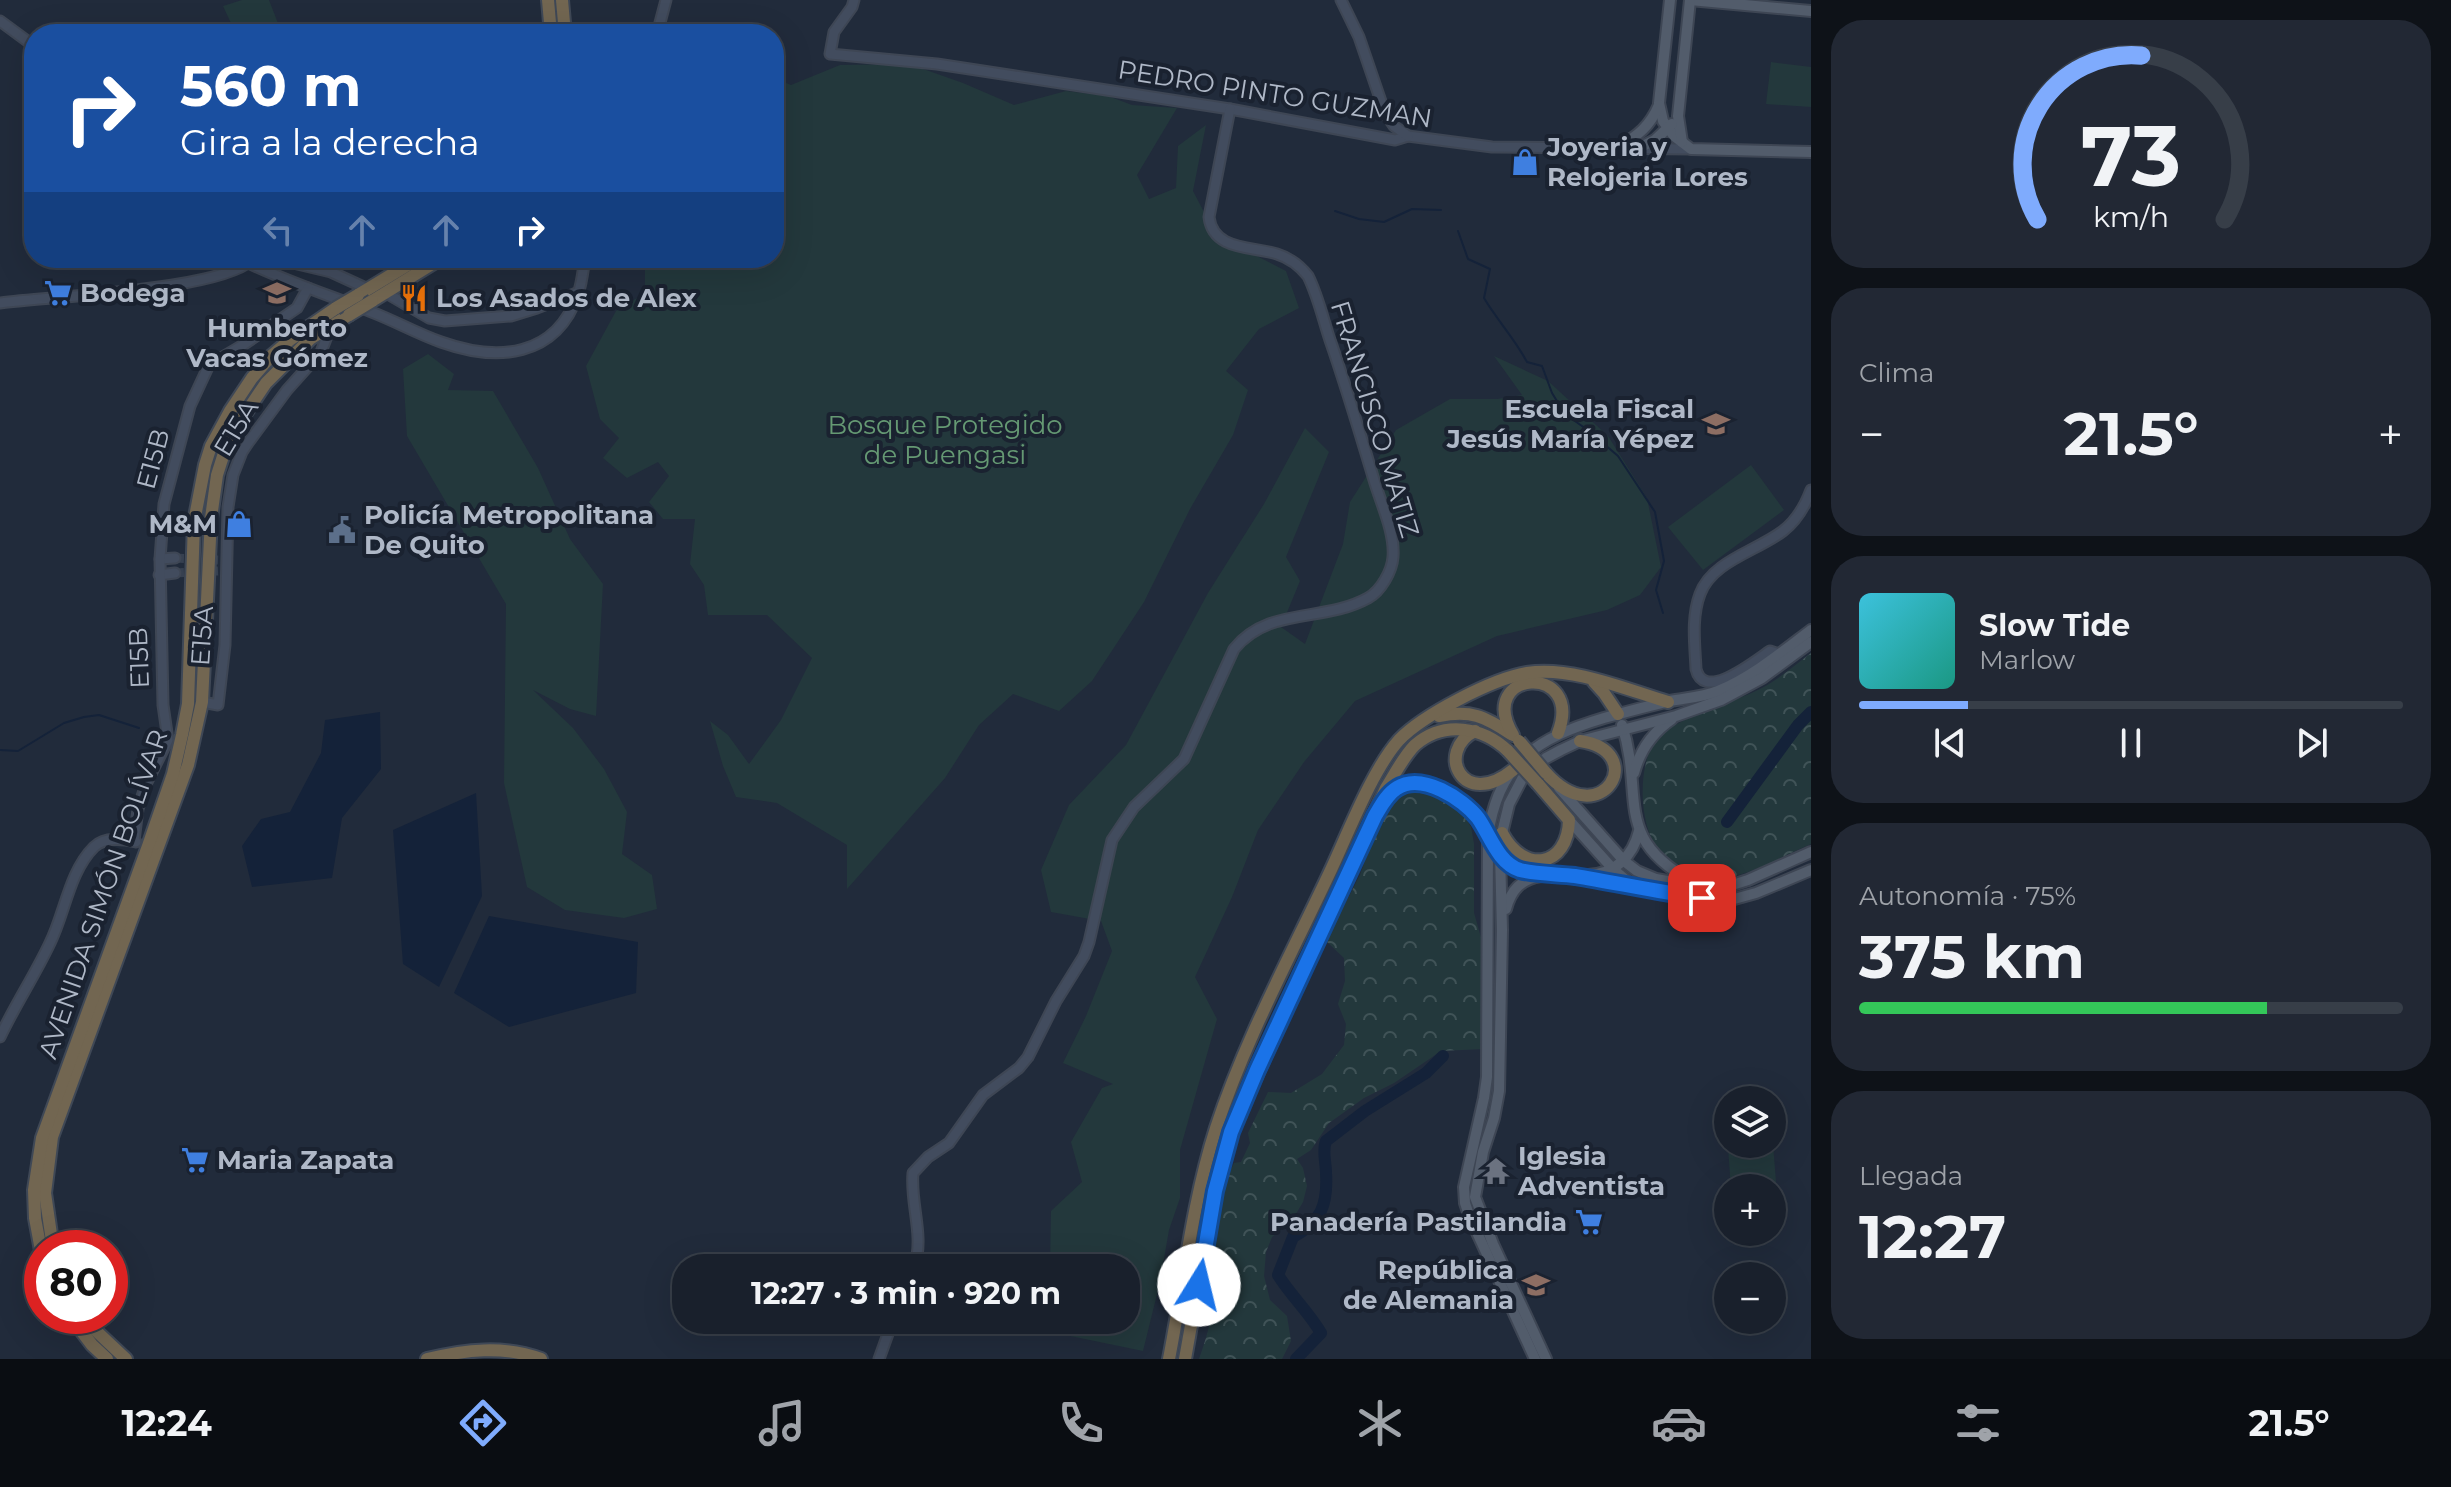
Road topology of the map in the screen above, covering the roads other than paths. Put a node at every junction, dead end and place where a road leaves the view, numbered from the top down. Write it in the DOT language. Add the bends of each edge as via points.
graph roads {
  1 [pos="548,0"];
  2 [pos="562,0"];
  3 [pos="666,0"];
  4 [pos="854,0"];
  5 [pos="1341,0"];
  6 [pos="1670,0"];
  7 [pos="1690,0"];
  8 [pos="1811,11"];
  9 [pos="0,21"];
  10 [pos="550,24"];
  11 [pos="564,24"];
  12 [pos="660,24"];
  13 [pos="24,39"];
  14 [pos="1663,57"];
  15 [pos="1684,59"];
  16 [pos="1659,103"];
  17 [pos="1230,109"];
  18 [pos="1678,116"];
  19 [pos="1668,129"];
  20 [pos="1408,136"];
  21 [pos="1687,145"];
  22 [pos="1618,147"];
  23 [pos="1641,147"];
  24 [pos="1811,152"];
  25 [pos="240,268"];
  26 [pos="267,268"];
  27 [pos="314,268"];
  28 [pos="405,268"];
  29 [pos="426,268"];
  30 [pos="583,268"];
  31 [pos="308,288"];
  32 [pos="579,292"];
  33 [pos="386,293"];
  34 [pos="366,295"];
  35 [pos="0,303"];
  36 [pos="331,326"];
  37 [pos="1811,490"];
  38 [pos="175,558"];
  39 [pos="160,560"];
  40 [pos="175,573"];
  41 [pos="159,575"];
  42 [pos="1811,630"];
  43 [pos="1811,642"];
  44 [pos="1779,654"];
  45 [pos="1592,680"];
  46 [pos="202,702"];
  47 [pos="1668,702"];
  48 [pos="1618,714"];
  49 [pos="1676,716"];
  50 [pos="1421,722"];
  51 [pos="1623,728"];
  52 [pos="1475,731"];
  53 [pos="1558,733"];
  54 [pos="1516,738"];
  55 [pos="1580,741"];
  56 [pos="1513,770"];
  57 [pos="1542,779"];
  58 [pos="1632,779"];
  59 [pos="1557,785"];
  60 [pos="1386,788"];
  61 [pos="1469,808"];
  62 [pos="1375,816"];
  63 [pos="1569,820"];
  64 [pos="1639,831"];
  65 [pos="1495,835"];
  66 [pos="134,841"];
  67 [pos="148,846"];
  68 [pos="1811,852"];
  69 [pos="1500,853"];
  70 [pos="1624,861"];
  71 [pos="1613,869"];
  72 [pos="1811,870"];
  73 [pos="1574,876"];
  74 [pos="1702,887"];
  75 [pos="1635,888"];
  76 [pos="1502,930"];
  77 [pos="0,1037"];
  78 [pos="37,1230"];
  79 [pos="50,1230"];
  80 [pos="918,1254"];
  81 [pos="84,1334"];
  82 [pos="99,1334"];
  83 [pos="888,1334"];
  84 [pos="107,1359"];
  85 [pos="126,1359"];
  86 [pos="427,1359"];
  87 [pos="541,1359"];
  88 [pos="879,1359"];
  89 [pos="1169,1359"];
  90 [pos="1185,1359"];
  91 [pos="1535,1359"];
  92 [pos="1546,1359"];
  1 -- 10 [label="highway"];
  2 -- 11 [label="highway"];
  3 -- 12 [label="street"];
  4 -- 17 [label="street, PEDRO PINTO GUZMAN" via="834,32 830,54 937,64"];
  5 -- 20 [label="street" via="1385,113"];
  6 -- 14 [label="main road"];
  7 -- 8 [label="main road"];
  7 -- 15 [label="main road"];
  9 -- 13 [label="street"];
  14 -- 15 [label="main road"];
  14 -- 16 [label="main road"];
  15 -- 18 [label="main road"];
  16 -- 19 [label="main road"];
  16 -- 22 [label="main road" via="1644,130"];
  17 -- 20 [label="street, PEDRO PINTO GUZMAN" via="1395,140"];
  17 -- 80 [label="street, FRANCISCO MATIZ" via="1210,224 1226,242 1285,257 1308,276 1391,535 1393,559 1368,598 1263,625 1234,649 1184,759 1134,807 1112,840 1084,956 1034,1048 1019,1068 983,1095 949,1143 913,1173"];
  18 -- 19 [label="main road"];
  18 -- 21 [label="main road"];
  19 -- 21 [label="main road"];
  19 -- 23 [label="main road"];
  20 -- 22 [label="street, PEDRO PINTO GUZMAN" via="1492,147"];
  21 -- 23 [label="street, PEDRO PINTO GUZMAN"];
  21 -- 24 [label="main road, PEDRO PINTO GUZMAN"];
  22 -- 23 [label="street, PEDRO PINTO GUZMAN"];
  25 -- 35 [label="street" via="187,283"];
  26 -- 31 [label="street"];
  27 -- 34 [label="street" via="331,272"];
  28 -- 34 [label="highway, AVENIDA SIMÓN BOLÍVAR"];
  29 -- 33 [label="highway, AVENIDA SIMÓN BOLÍVAR"];
  30 -- 32 [label="street"];
  31 -- 32 [label="street" via="438,341 489,353 518,351 541,342 566,317"];
  31 -- 39 [label="street, E15B" via="297,308 205,369 164,504"];
  32 -- 33 [label="street" via="511,316 450,321 429,318"];
  33 -- 34 [label="highway, AVENIDA SIMÓN BOLÍVAR"];
  34 -- 36 [label="highway, AVENIDA SIMÓN BOLÍVAR, bridge"];
  34 -- 67 [label="highway, AVENIDA SIMÓN BOLÍVAR, bridge" via="309,325 271,356 211,446 194,522 188,704 177,761"];
  36 -- 46 [label="highway, AVENIDA SIMÓN BOLÍVAR" via="266,383 224,453 211,518"];
  36 -- 46 [label="street, E15A" via="321,352 242,452 233,475 222,566 225,645 218,705"];
  37 -- 44 [label="street" via="1781,533 1722,567 1706,583 1696,608 1696,669 1703,681 1719,682 1770,651"];
  38 -- 39 [label="street"];
  39 -- 41 [label="street, E15B"];
  40 -- 41 [label="street"];
  41 -- 66 [label="street, E15B" via="168,740 146,784"];
  42 -- 44 [label="main road"];
  43 -- 49 [label="main road" via="1743,690"];
  44 -- 47 [label="main road" via="1719,691"];
  45 -- 47 [label="highway"];
  45 -- 48 [label="highway"];
  45 -- 50 [label="highway" via="1562,672 1527,673 1474,693"];
  46 -- 79 [label="highway, AVENIDA SIMÓN BOLÍVAR" via="188,765 52,1137 45,1193"];
  47 -- 48 [label="main road"];
  48 -- 51 [label="main road"];
  48 -- 53 [label="main road"];
  49 -- 51 [label="main road"];
  49 -- 58 [label="main road" via="1652,737"];
  50 -- 54 [label="highway" via="1468,713"];
  50 -- 89 [label="highway" via="1391,750 1372,785 1241,1065 1200,1185"];
  51 -- 55 [label="main road"];
  51 -- 58 [label="main road"];
  52 -- 56 [label="highway" via="1461,741 1455,756 1465,779 1489,785"];
  52 -- 57 [label="highway, bridge" via="1492,737"];
  52 -- 60 [label="highway" via="1435,733 1414,746"];
  53 -- 54 [label="highway" via="1561,703 1553,690 1535,681 1517,686 1506,700 1504,712"];
  53 -- 56 [label="main road"];
  54 -- 57 [label="highway, bridge"];
  55 -- 59 [label="highway" via="1599,745 1612,756 1615,771 1610,785 1600,794 1586,796"];
  55 -- 65 [label="main road" via="1546,758 1522,779"];
  56 -- 65 [label="main road" via="1496,799"];
  57 -- 59 [label="highway"];
  57 -- 63 [label="highway"];
  58 -- 64 [label="main road"];
  59 -- 70 [label="main road"];
  60 -- 61 [label="highway" via="1406,777 1426,778"];
  60 -- 62 [label="highway"];
  61 -- 62 [label="highway" via="1439,790 1412,783 1395,789"];
  61 -- 65 [label="highway"];
  62 -- 90 [label="highway" via="1231,1132"];
  63 -- 65 [label="highway" via="1564,844 1543,859 1518,855"];
  63 -- 71 [label="main road"];
  64 -- 70 [label="main road"];
  64 -- 74 [label="main road" via="1669,868"];
  65 -- 69 [label="main road"];
  65 -- 91 [label="main road" via="1487,1077 1465,1203"];
  66 -- 67 [label="street"];
  66 -- 77 [label="street" via="103,841 89,854 50,944"];
  67 -- 78 [label="highway, AVENIDA SIMÓN BOLÍVAR" via="42,1138 34,1190"];
  68 -- 74 [label="main road" via="1737,885"];
  69 -- 73 [label="main road" via="1520,870"];
  69 -- 76 [label="main road"];
  70 -- 71 [label="main road"];
  70 -- 74 [label="main road" via="1646,876"];
  71 -- 73 [label="main road"];
  71 -- 75 [label="main road"];
  72 -- 75 [label="main road" via="1732,901"];
  73 -- 75 [label="main road"];
  73 -- 76 [label="main road" via="1523,881 1508,900"];
  76 -- 92 [label="main road" via="1499,1091 1475,1197"];
  81 -- 84 [label="highway"];
  82 -- 85 [label="highway"];
  83 -- 88 [label="street"];
  86 -- 87 [label="highway" via="493,1349"];
}
